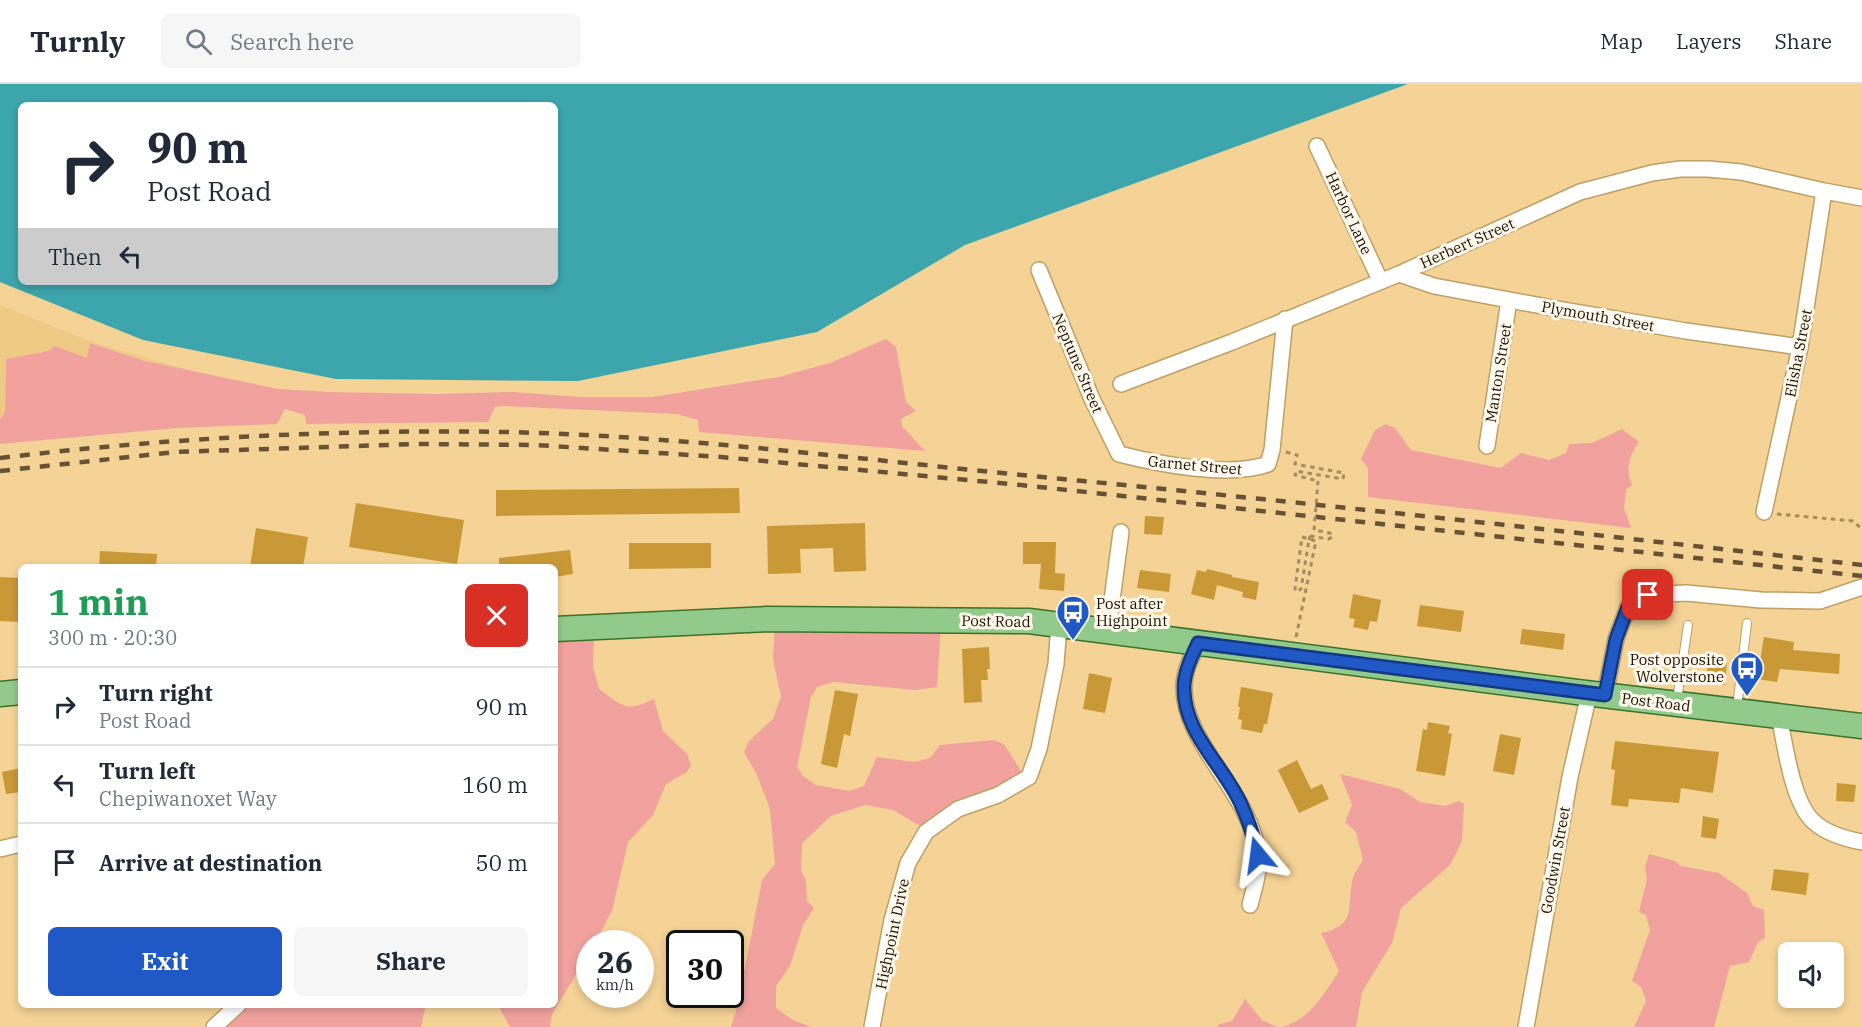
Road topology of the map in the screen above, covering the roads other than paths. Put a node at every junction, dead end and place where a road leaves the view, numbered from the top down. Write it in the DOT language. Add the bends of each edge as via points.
graph roads {
  1 [pos="1317,146"];
  2 [pos="1824,191"];
  3 [pos="1862,198"];
  4 [pos="1039,270"];
  5 [pos="1399,274"];
  6 [pos="1380,280"];
  7 [pos="1509,300"];
  8 [pos="1285,320"];
  9 [pos="1800,348"];
  10 [pos="1121,384"];
  11 [pos="1486,446"];
  12 [pos="1119,454"];
  13 [pos="1764,512"];
  14 [pos="1121,532"];
  15 [pos="1862,587"];
  16 [pos="1747,623"];
  17 [pos="1059,624"];
  18 [pos="1688,624"];
  19 [pos="558,629"];
  20 [pos="1108,630"];
  21 [pos="1198,643"];
  22 [pos="18,692"];
  23 [pos="0,694"];
  24 [pos="1597,695"];
  25 [pos="1677,704"];
  26 [pos="1736,711"];
  27 [pos="1779,716"];
  28 [pos="1862,726"];
  29 [pos="1862,842"];
  30 [pos="18,845"];
  31 [pos="0,849"];
  32 [pos="1250,905"];
  33 [pos="235,1008"];
  34 [pos="214,1027"];
  35 [pos="872,1027"];
  36 [pos="1526,1027"];
  1 -- 6 [label="street, Harbor Lane"];
  2 -- 3 [label="street, Herbert Street"];
  2 -- 5 [label="street, Herbert Street" via="1741,172 1680,169 1652,173 1581,192"];
  2 -- 9 [label="street, Elisha Street"];
  4 -- 12 [label="street, Neptune Street"];
  5 -- 6 [label="street, Herbert Street"];
  5 -- 7 [label="street, Plymouth Street" via="1434,286"];
  6 -- 8 [label="street, Herbert Street"];
  7 -- 9 [label="street, Plymouth Street"];
  7 -- 11 [label="street, Manton Street"];
  8 -- 10 [label="street, Herbert Street"];
  8 -- 12 [label="street, Garnet Street" via="1268,464 1254,470 1220,469 1150,462"];
  9 -- 13 [label="street, Elisha Street"];
  14 -- 20 [label="street"];
  15 -- 24 [label="street, Goodwin Street" via="1820,601 1686,593 1648,595 1628,607"];
  16 -- 26 [label="lane"];
  17 -- 19 [label="main road, Post Road" via="767,619"];
  17 -- 20 [label="main road, Post Road"];
  17 -- 35 [label="street, Highpoint Drive" via="1056,664 1039,749 1029,777 998,795 958,809 926,832 908,863 892,920"];
  18 -- 25 [label="lane"];
  20 -- 21 [label="main road, Post Road"];
  21 -- 24 [label="main road, Post Road"];
  21 -- 32 [label="street" via="1184,684 1185,702 1199,737 1240,801 1254,837 1258,874"];
  22 -- 23 [label="main road"];
  24 -- 25 [label="main road, Post Road"];
  24 -- 36 [label="street, Goodwin Street" via="1570,777"];
  25 -- 26 [label="main road, Post Road"];
  26 -- 27 [label="main road, Post Road"];
  27 -- 28 [label="main road, Post Road"];
  27 -- 29 [label="street" via="1800,801 1814,822 1842,838"];
  30 -- 31 [label="street"];
  33 -- 34 [label="street"];
}
